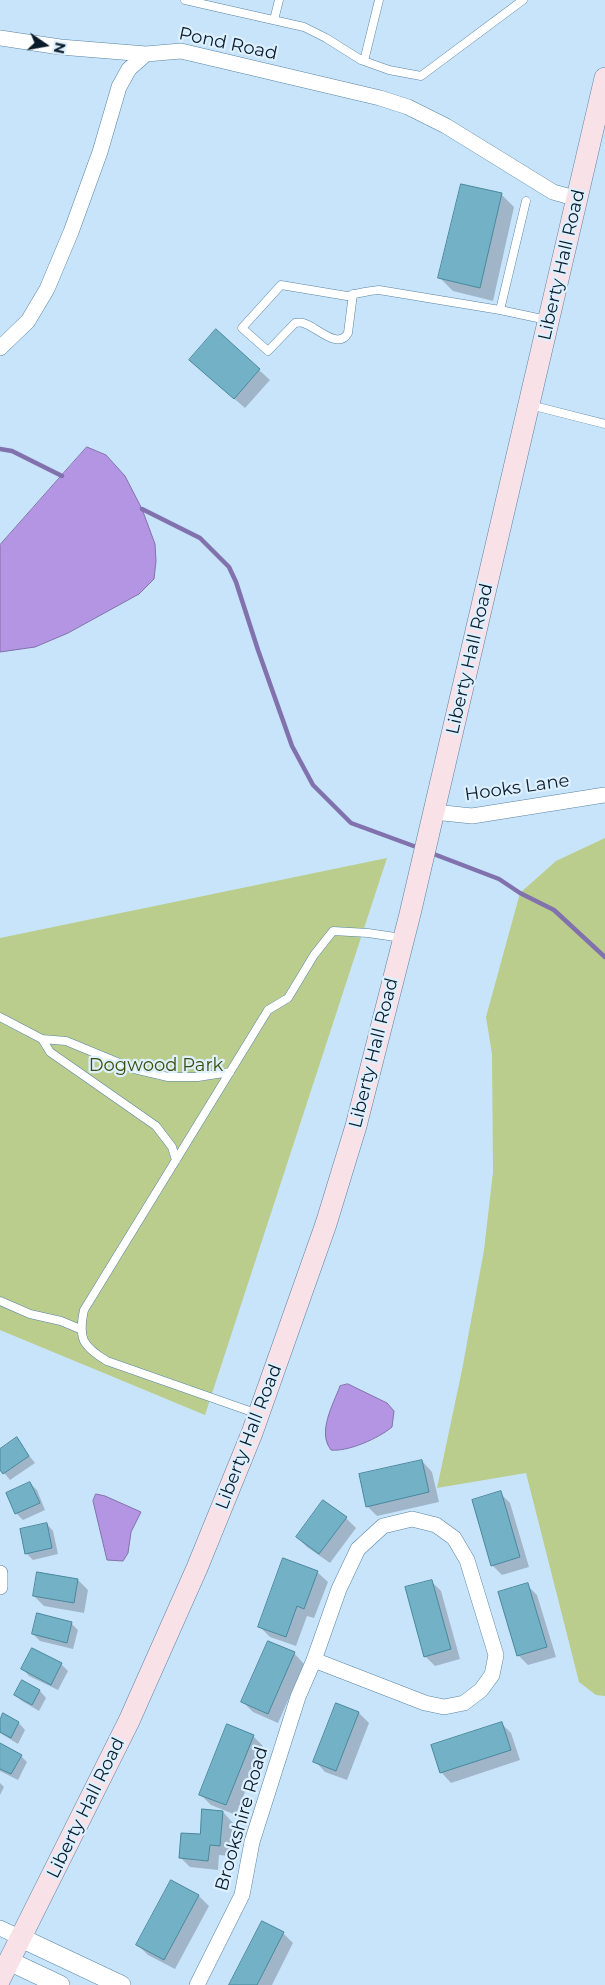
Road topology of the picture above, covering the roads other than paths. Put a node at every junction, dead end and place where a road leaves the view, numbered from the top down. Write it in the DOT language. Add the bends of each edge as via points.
graph roads {
  1 [pos="185,0"];
  2 [pos="278,0"];
  3 [pos="379,0"];
  4 [pos="522,0"];
  5 [pos="274,20"];
  6 [pos="0,38"];
  7 [pos="146,54"];
  8 [pos="364,61"];
  9 [pos="605,78"];
  10 [pos="578,199"];
  11 [pos="526,201"];
  12 [pos="354,294"];
  13 [pos="500,310"];
  14 [pos="549,321"];
  15 [pos="0,348"];
  16 [pos="530,404"];
  17 [pos="605,424"];
  18 [pos="605,795"];
  19 [pos="434,812"];
  20 [pos="404,938"];
  21 [pos="0,1017"];
  22 [pos="42,1039"];
  23 [pos="230,1072"];
  24 [pos="176,1160"];
  25 [pos="0,1301"];
  26 [pos="80,1329"];
  27 [pos="259,1415"];
  28 [pos="0,1573"];
  29 [pos="0,1587"];
  30 [pos="314,1660"];
  31 [pos="0,1928"];
  32 [pos="21,1938"];
  33 [pos="3,1965"];
  34 [pos="60,1985"];
  35 [pos="121,1985"];
  36 [pos="197,1985"];
  1 -- 5 [label="lane"];
  2 -- 5 [label="lane"];
  3 -- 8 [label="lane"];
  4 -- 8 [label="lane" via="421,76"];
  5 -- 8 [label="lane" via="304,27"];
  6 -- 7 [label="street, Pond Road"];
  7 -- 10 [label="street, Pond Road" via="181,51 394,102 446,126 553,192"];
  7 -- 15 [label="street" via="129,69 119,87 100,152 47,289 28,321"];
  9 -- 10 [label="main road, Liberty Hall Road"];
  10 -- 14 [label="main road, Liberty Hall Road"];
  11 -- 13 [label="lane"];
  12 -- 12 [label="lane" via="347,296 281,285 242,328 268,351 295,323 303,323 340,340 348,333"];
  12 -- 13 [label="lane" via="378,290"];
  13 -- 14 [label="lane"];
  14 -- 16 [label="main road, Liberty Hall Road"];
  16 -- 17 [label="lane"];
  16 -- 19 [label="main road, Liberty Hall Road"];
  18 -- 19 [label="street, Hooks Lane" via="472,816"];
  19 -- 20 [label="main road, Liberty Hall Road"];
  20 -- 23 [label="lane" via="333,931 288,998 268,1010"];
  20 -- 27 [label="main road, Liberty Hall Road" via="356,1126 326,1224"];
  21 -- 22 [label="lane"];
  22 -- 23 [label="lane" via="66,1041 134,1069 168,1077"];
  22 -- 24 [label="lane" via="50,1052 156,1126 172,1146"];
  23 -- 24 [label="lane"];
  24 -- 26 [label="lane" via="84,1310"];
  25 -- 26 [label="lane"];
  26 -- 27 [label="lane" via="84,1342 107,1362"];
  27 -- 32 [label="main road, Liberty Hall Road" via="197,1568 133,1712"];
  28 -- 29 [label="street"];
  30 -- 30 [label="street, Brookshire Road" via="444,1708 464,1703 481,1690 492,1675 496,1655 467,1560 454,1538 436,1525 412,1519 383,1526 358,1549 339,1590"];
  30 -- 36 [label="street, Brookshire Road" via="298,1697 255,1833 242,1895"];
  31 -- 32 [label="street"];
  32 -- 33 [label="main road, Liberty Hall Road"];
  32 -- 35 [label="street"];
  33 -- 34 [label="street"];
}
